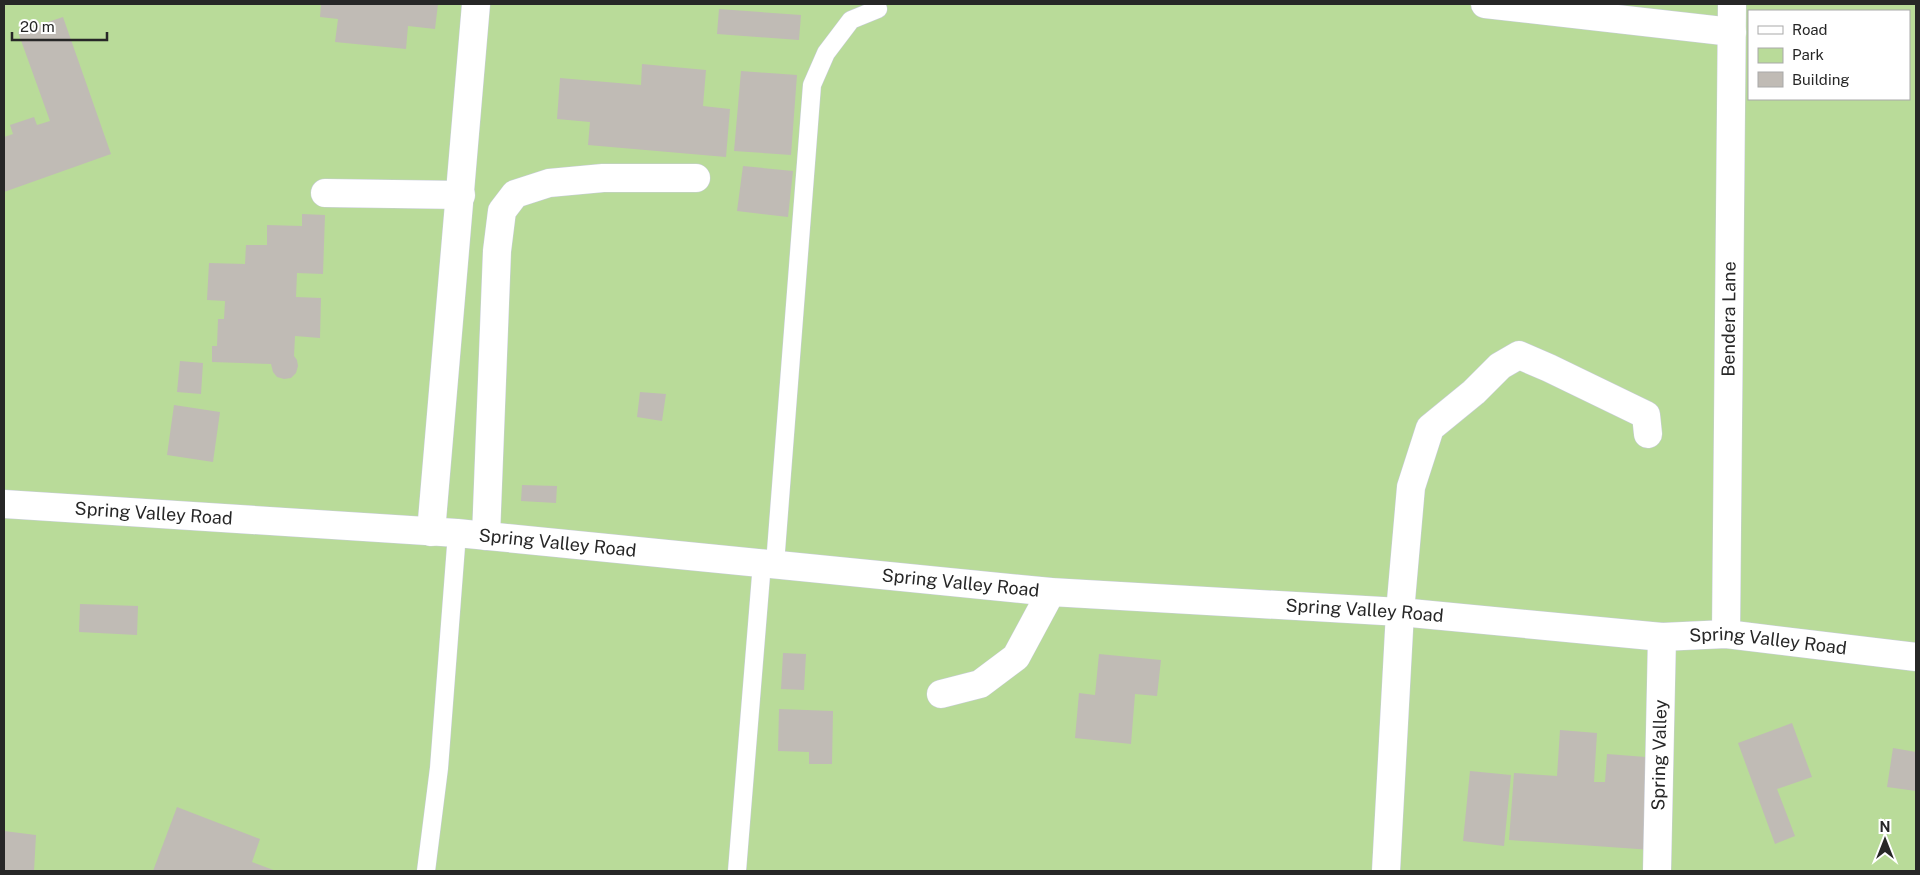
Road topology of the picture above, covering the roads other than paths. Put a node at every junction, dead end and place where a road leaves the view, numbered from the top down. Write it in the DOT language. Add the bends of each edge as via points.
graph roads {
  1 [pos="476,4"];
  2 [pos="1485,4"];
  3 [pos="1732,4"];
  4 [pos="878,9"];
  5 [pos="1732,32"];
  6 [pos="696,178"];
  7 [pos="325,193"];
  8 [pos="461,195"];
  9 [pos="1648,434"];
  10 [pos="4,504"];
  11 [pos="444,532"];
  12 [pos="486,536"];
  13 [pos="769,564"];
  14 [pos="1051,592"];
  15 [pos="1400,612"];
  16 [pos="1726,634"];
  17 [pos="1662,637"];
  18 [pos="1916,657"];
  19 [pos="940,694"];
  20 [pos="426,871"];
  21 [pos="737,871"];
  22 [pos="1386,871"];
  23 [pos="1657,871"];
  1 -- 8 [label="street"];
  2 -- 5 [label="street"];
  3 -- 5 [label="street, Bendera Lane"];
  4 -- 13 [label="lane" via="851,20 826,53 812,85"];
  5 -- 16 [label="street, Bendera Lane"];
  6 -- 12 [label="street" via="603,178 549,183 515,194 502,211 497,251"];
  7 -- 8 [label="street"];
  8 -- 11 [label="street"];
  9 -- 15 [label="street" via="1646,415 1549,368 1519,355 1500,366 1430,428 1411,487"];
  10 -- 11 [label="street, Spring Valley Road"];
  11 -- 12 [label="street, Spring Valley Road"];
  11 -- 20 [label="lane" via="439,768"];
  12 -- 13 [label="street, Spring Valley Road"];
  13 -- 14 [label="street, Spring Valley Road"];
  13 -- 21 [label="lane"];
  14 -- 15 [label="street, Spring Valley Road"];
  14 -- 19 [label="street" via="1016,656 980,684"];
  15 -- 17 [label="street, Spring Valley Road"];
  15 -- 22 [label="street"];
  16 -- 17 [label="street, Spring Valley Road"];
  16 -- 18 [label="street, Spring Valley Road"];
  17 -- 23 [label="street, Spring Valley"];
}
